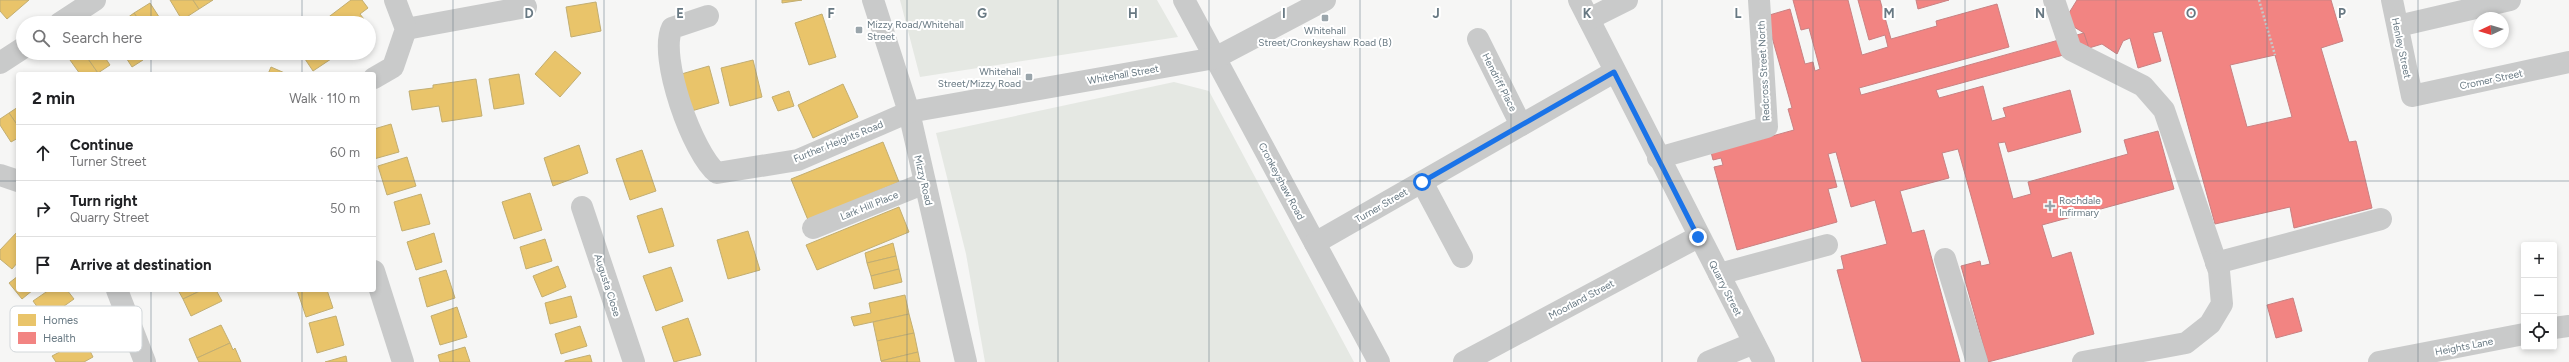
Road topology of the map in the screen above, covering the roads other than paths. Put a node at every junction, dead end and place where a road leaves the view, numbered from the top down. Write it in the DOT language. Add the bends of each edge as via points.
graph roads {
  1 [pos="95,0"];
  2 [pos="395,0"];
  3 [pos="873,0"];
  4 [pos="1184,0"];
  5 [pos="1325,0"];
  6 [pos="1578,0"];
  7 [pos="1627,0"];
  8 [pos="1759,0"];
  9 [pos="2054,0"];
  10 [pos="2392,0"];
  11 [pos="2510,0"];
  12 [pos="526,7"];
  13 [pos="71,16"];
  14 [pos="708,16"];
  15 [pos="1589,19"];
  16 [pos="2398,26"];
  17 [pos="406,29"];
  18 [pos="1478,39"];
  19 [pos="16,53"];
  20 [pos="1215,58"];
  21 [pos="2569,62"];
  22 [pos="0,63"];
  23 [pos="1614,72"];
  24 [pos="376,77"];
  25 [pos="2412,96"];
  26 [pos="909,112"];
  27 [pos="1521,125"];
  28 [pos="1658,158"];
  29 [pos="0,175"];
  30 [pos="16,180"];
  31 [pos="1422,182"];
  32 [pos="925,183"];
  33 [pos="582,207"];
  34 [pos="2381,219"];
  35 [pos="813,228"];
  36 [pos="1698,237"];
  37 [pos="1315,243"];
  38 [pos="1826,246"];
  39 [pos="1462,257"];
  40 [pos="1945,259"];
  41 [pos="2216,263"];
  42 [pos="1719,274"];
  43 [pos="376,278"];
  44 [pos="118,292"];
  45 [pos="123,306"];
  46 [pos="2569,326"];
  47 [pos="2557,328"];
  48 [pos="2521,335"];
  49 [pos="1754,343"];
  50 [pos="141,352"];
  51 [pos="145,362"];
  52 [pos="402,362"];
  53 [pos="634,362"];
  54 [pos="966,362"];
  55 [pos="1379,362"];
  56 [pos="1464,362"];
  57 [pos="1708,362"];
  58 [pos="1764,362"];
  59 [pos="1977,362"];
  60 [pos="2083,362"];
  61 [pos="2380,362"];
  1 -- 13 [label="street"];
  2 -- 17 [label="street"];
  3 -- 26 [label="street, Mizzy Road"];
  4 -- 20 [label="street, Cronkeyshaw Road"];
  5 -- 20 [label="street, Whitehall Street"];
  6 -- 15 [label="street, Quarry Street"];
  7 -- 15 [label="street"];
  8 -- 28 [label="street, Redcross Street North" via="1766,127"];
  9 -- 41 [label="street" via="2071,50 2143,86 2164,110"];
  10 -- 16 [label="street, Henley Street"];
  11 -- 16 [label="street"];
  12 -- 17 [label="street"];
  14 -- 26 [label="street, Further Heights Road" via="672,28 668,37 668,54 685,117 709,167 717,173 798,160"];
  15 -- 23 [label="street, Quarry Street"];
  16 -- 25 [label="street, Henley Street"];
  17 -- 24 [label="street" via="393,67"];
  18 -- 27 [label="street, Hendriff Place"];
  19 -- 22 [label="street"];
  20 -- 26 [label="street, Whitehall Street"];
  20 -- 37 [label="street, Cronkeyshaw Road"];
  21 -- 25 [label="street, Cromer Street"];
  23 -- 27 [label="street, Turner Street"];
  23 -- 28 [label="street, Quarry Street"];
  26 -- 32 [label="street, Mizzy Road"];
  27 -- 31 [label="street, Turner Street"];
  28 -- 36 [label="street, Quarry Street"];
  29 -- 30 [label="street"];
  31 -- 37 [label="street, Turner Street"];
  31 -- 39 [label="street"];
  32 -- 35 [label="street, Lark Hill Place"];
  32 -- 54 [label="street, Mizzy Road"];
  33 -- 53 [label="street, Augusta Close"];
  34 -- 41 [label="street"];
  36 -- 42 [label="street, Quarry Street"];
  36 -- 56 [label="street, Moorland Street"];
  37 -- 55 [label="street, Cronkeyshaw Road"];
  38 -- 42 [label="street"];
  40 -- 59 [label="street"];
  41 -- 60 [label="street" via="2222,304 2210,324 2186,343"];
  42 -- 49 [label="street, Quarry Street"];
  43 -- 52 [label="street"];
  44 -- 45 [label="street"];
  46 -- 47 [label="street"];
  48 -- 61 [label="street, Heights Lane"];
  49 -- 57 [label="street"];
  49 -- 58 [label="street, Quarry Street"];
  50 -- 51 [label="street"];
}
